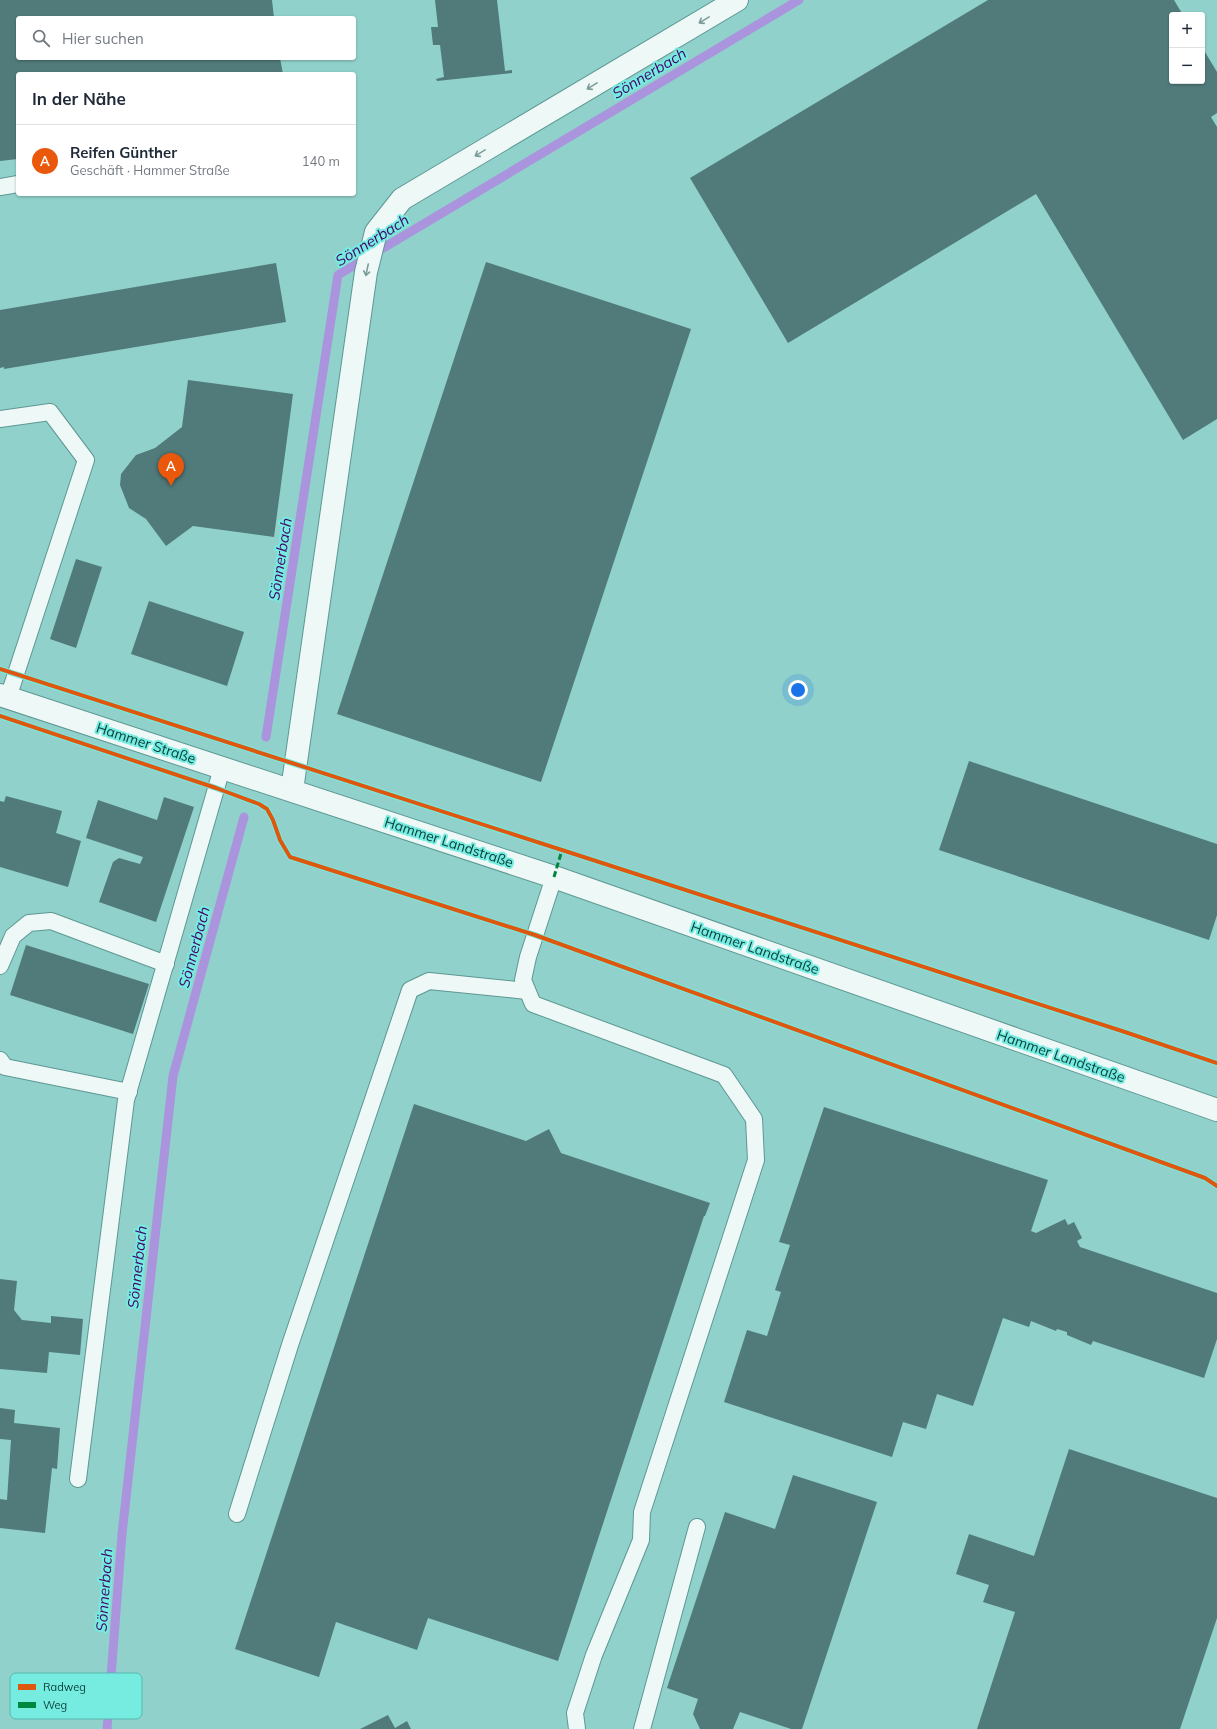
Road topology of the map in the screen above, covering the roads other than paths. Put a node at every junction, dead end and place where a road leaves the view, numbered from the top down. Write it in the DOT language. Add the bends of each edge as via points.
graph roads {
  1 [pos="737,0"];
  2 [pos="16,184"];
  3 [pos="0,187"];
  4 [pos="0,419"];
  5 [pos="4,697"];
  6 [pos="222,768"];
  7 [pos="292,790"];
  8 [pos="554,877"];
  9 [pos="166,964"];
  10 [pos="0,966"];
  11 [pos="527,991"];
  12 [pos="0,1060"];
  13 [pos="129,1092"];
  14 [pos="1217,1110"];
  15 [pos="78,1479"];
  16 [pos="237,1514"];
  17 [pos="697,1527"];
  18 [pos="577,1729"];
  19 [pos="642,1729"];
  1 -- 7 [label="street, one-way" via="402,200 376,232 366,272"];
  2 -- 3 [label="lane"];
  4 -- 5 [label="lane" via="50,412 86,460"];
  5 -- 6 [label="street, Hammer Straße"];
  6 -- 7 [label="street, Hammer Straße"];
  6 -- 9 [label="lane"];
  7 -- 8 [label="street, Hammer Landstraße"];
  8 -- 11 [label="lane" via="528,957 523,980"];
  8 -- 14 [label="street, Hammer Landstraße"];
  9 -- 10 [label="lane" via="51,921 30,923 13,936"];
  9 -- 13 [label="lane"];
  11 -- 16 [label="lane" via="429,981 410,990 290,1345"];
  11 -- 18 [label="lane" via="533,1004 724,1075 754,1119 756,1160 642,1512 641,1540 594,1655 575,1713"];
  12 -- 13 [label="lane" via="5,1067"];
  13 -- 15 [label="lane"];
  17 -- 19 [label="lane"];
}
